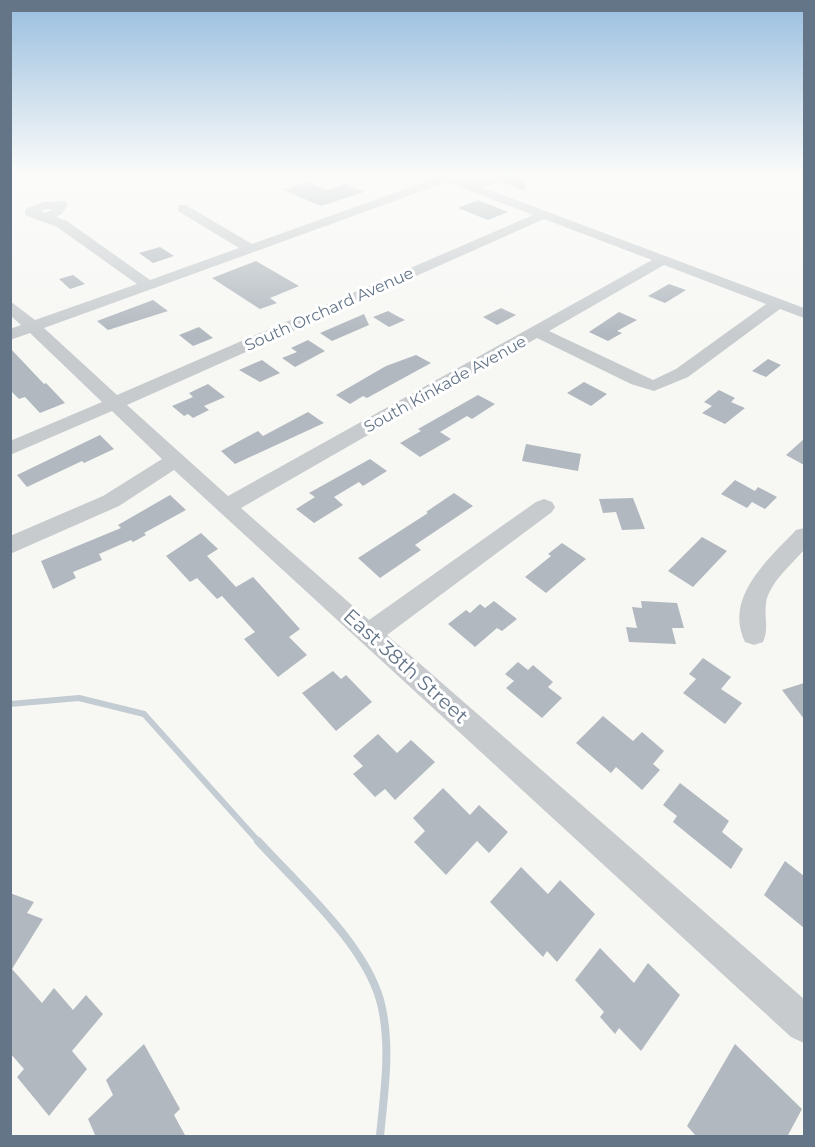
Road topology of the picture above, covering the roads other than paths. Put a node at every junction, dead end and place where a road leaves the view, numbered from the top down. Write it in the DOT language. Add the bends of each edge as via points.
graph roads {
  1 [pos="67,228"];
  2 [pos="215,228"];
  3 [pos="307,228"];
  4 [pos="515,228"];
  5 [pos="576,228"];
  6 [pos="251,249"];
  7 [pos="663,260"];
  8 [pos="148,285"];
  9 [pos="778,303"];
  10 [pos="10,306"];
  11 [pos="804,313"];
  12 [pos="22,331"];
  13 [pos="537,332"];
  14 [pos="115,404"];
  15 [pos="10,449"];
  16 [pos="175,460"];
  17 [pos="226,507"];
  18 [pos="544,507"];
  19 [pos="804,536"];
  20 [pos="10,546"];
  21 [pos="370,633"];
  22 [pos="754,634"];
  23 [pos="804,1024"];
  1 -- 8 [label="street"];
  2 -- 6 [label="street"];
  3 -- 6 [label="street"];
  4 -- 14 [label="street, South Orchard Avenue"];
  5 -- 7 [label="street"];
  6 -- 8 [label="street"];
  7 -- 9 [label="street"];
  7 -- 13 [label="street, South Kinkade Avenue"];
  8 -- 12 [label="street"];
  9 -- 11 [label="street"];
  9 -- 13 [label="street" via="682,373 654,386"];
  10 -- 12 [label="street, East 38th Street"];
  12 -- 14 [label="street, East 38th Street"];
  13 -- 17 [label="street, South Kinkade Avenue"];
  14 -- 15 [label="street, South Orchard Avenue"];
  14 -- 16 [label="street, East 38th Street"];
  16 -- 17 [label="street, East 38th Street"];
  16 -- 20 [label="street" via="111,501"];
  17 -- 21 [label="street, East 38th Street"];
  18 -- 21 [label="street"];
  19 -- 22 [label="street" via="763,581 753,603"];
  21 -- 23 [label="street, East 38th Street"];
}
